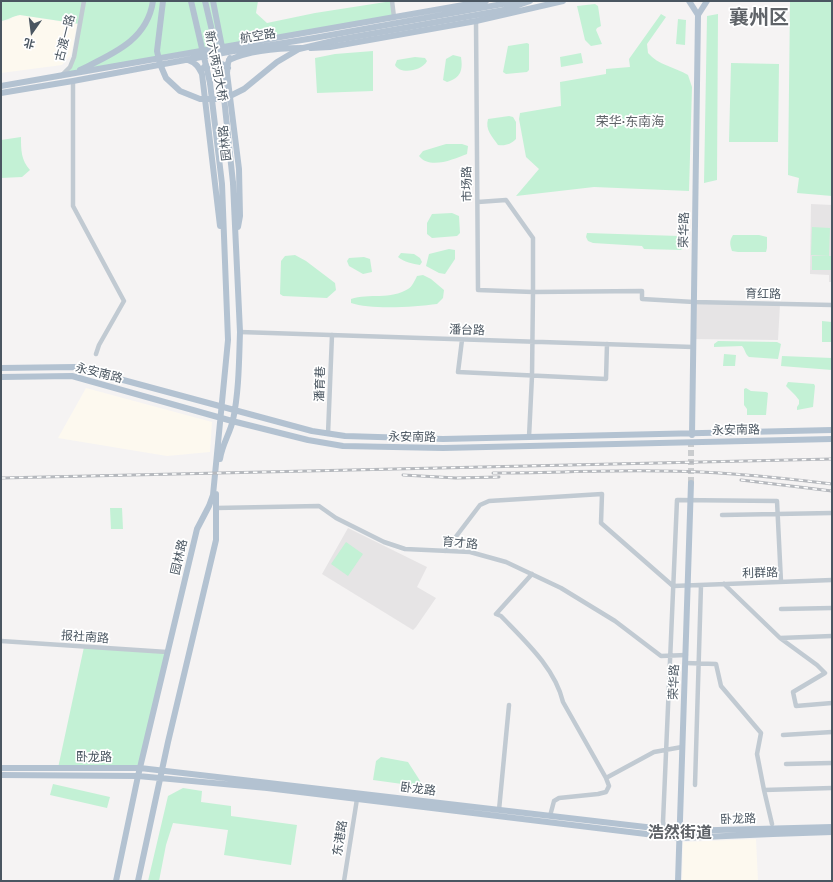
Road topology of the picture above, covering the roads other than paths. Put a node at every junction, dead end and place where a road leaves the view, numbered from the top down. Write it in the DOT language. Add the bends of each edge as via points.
graph roads {
  1 [pos="84,1"];
  2 [pos="153,1"];
  3 [pos="163,1"];
  4 [pos="191,1"];
  5 [pos="205,1"];
  6 [pos="213,1"];
  7 [pos="392,1"];
  8 [pos="486,1"];
  9 [pos="519,1"];
  10 [pos="530,1"];
  11 [pos="563,1"];
  12 [pos="691,1"];
  13 [pos="707,1"];
  14 [pos="698,15"];
  15 [pos="394,17"];
  16 [pos="476,21"];
  17 [pos="222,47"];
  18 [pos="237,50"];
  19 [pos="188,60"];
  20 [pos="229,60"];
  21 [pos="228,68"];
  22 [pos="201,73"];
  23 [pos="73,74"];
  24 [pos="61,76"];
  25 [pos="73,81"];
  26 [pos="1,86"];
  27 [pos="1,93"];
  28 [pos="233,183"];
  29 [pos="222,184"];
  30 [pos="478,202"];
  31 [pos="224,236"];
  32 [pos="236,237"];
  33 [pos="533,292"];
  34 [pos="694,302"];
  35 [pos="832,305"];
  36 [pos="240,332"];
  37 [pos="332,335"];
  38 [pos="462,340"];
  39 [pos="533,342"];
  40 [pos="606,344"];
  41 [pos="693,346"];
  42 [pos="96,354"];
  43 [pos="1,368"];
  44 [pos="532,376"];
  45 [pos="1,377"];
  46 [pos="223,407"];
  47 [pos="234,410"];
  48 [pos="221,417"];
  49 [pos="232,420"];
  50 [pos="832,430"];
  51 [pos="692,433"];
  52 [pos="328,434"];
  53 [pos="529,437"];
  54 [pos="832,439"];
  55 [pos="692,443"];
  56 [pos="691,483"];
  57 [pos="691,501"];
  58 [pos="216,508"];
  59 [pos="832,513"];
  60 [pos="777,514"];
  61 [pos="722,515"];
  62 [pos="445,551"];
  63 [pos="532,574"];
  64 [pos="832,580"];
  65 [pos="781,582"];
  66 [pos="724,584"];
  67 [pos="688,585"];
  68 [pos="701,585"];
  69 [pos="673,586"];
  70 [pos="832,608"];
  71 [pos="781,609"];
  72 [pos="832,636"];
  73 [pos="780,638"];
  74 [pos="1,641"];
  75 [pos="167,652"];
  76 [pos="671,655"];
  77 [pos="686,655"];
  78 [pos="685,664"];
  79 [pos="700,664"];
  80 [pos="832,703"];
  81 [pos="509,705"];
  82 [pos="832,732"];
  83 [pos="783,735"];
  84 [pos="682,747"];
  85 [pos="665,750"];
  86 [pos="832,763"];
  87 [pos="786,764"];
  88 [pos="1,768"];
  89 [pos="140,768"];
  90 [pos="162,770"];
  91 [pos="1,775"];
  92 [pos="138,776"];
  93 [pos="160,778"];
  94 [pos="606,778"];
  95 [pos="695,785"];
  96 [pos="832,788"];
  97 [pos="764,790"];
  98 [pos="357,799"];
  99 [pos="499,810"];
  100 [pos="550,816"];
  101 [pos="772,824"];
  102 [pos="832,827"];
  103 [pos="665,830"];
  104 [pos="680,831"];
  105 [pos="832,832"];
  106 [pos="679,838"];
  107 [pos="116,881"];
  108 [pos="138,881"];
  109 [pos="344,881"];
  110 [pos="678,881"];
  1 -- 24 [label="street, 古渡一路" via="74,57 70,67"];
  2 -- 23 [label="main road" via="148,20 136,38"];
  3 -- 10 [label="main road, bridge" via="157,52 160,64 166,78 180,91 200,99 218,99 244,89 277,62 299,49 504,10"];
  4 -- 29 [label="main road, 新六两河大桥, bridge" via="210,83"];
  5 -- 28 [label="main road, 新六两河大桥, bridge" via="221,69"];
  6 -- 17 [label="main road"];
  7 -- 15 [label="street"];
  8 -- 15 [label="main road, 航空路"];
  9 -- 18 [label="main road, 航空路"];
  11 -- 16 [label="main road"];
  12 -- 14 [label="main road"];
  13 -- 14 [label="main road"];
  14 -- 34 [label="main road, 荣华路"];
  15 -- 17 [label="main road, 航空路"];
  16 -- 20 [label="main road" via="330,47 284,48 239,55"];
  16 -- 30 [label="street, 市场路"];
  17 -- 23 [label="main road, 航空路"];
  18 -- 19 [label="main road, 航空路"];
  18 -- 20 [label="main road" via="231,54"];
  19 -- 22 [label="main road" via="195,62"];
  19 -- 25 [label="main road, 航空路"];
  20 -- 21 [label="main road, 园林路"];
  21 -- 22 [label="main road" via="222,64 204,67"];
  21 -- 32 [label="main road, 园林路" via="239,169 240,216"];
  22 -- 31 [label="main road, 园林路" via="220,229"];
  23 -- 24 [label="main road, 航空路"];
  24 -- 26 [label="main road, 航空路"];
  25 -- 27 [label="main road, 航空路"];
  25 -- 42 [label="street" via="72,206 124,301"];
  28 -- 32 [label="main road, 园林路"];
  29 -- 31 [label="main road, 园林路"];
  30 -- 33 [label="street" via="506,200 533,238"];
  30 -- 33 [label="street, 市场路" via="478,290"];
  31 -- 46 [label="main road, 园林路" via="228,340"];
  32 -- 36 [label="main road, 园林路"];
  33 -- 34 [label="street, 育红路" via="642,291 642,299"];
  33 -- 39 [label="street"];
  34 -- 35 [label="street, 育红路"];
  34 -- 41 [label="main road, 荣华路"];
  36 -- 37 [label="street, 潘台路"];
  36 -- 47 [label="main road, 园林路"];
  37 -- 38 [label="street, 潘台路"];
  37 -- 52 [label="street, 潘育巷"];
  38 -- 39 [label="street, 潘台路"];
  38 -- 44 [label="street" via="458,372"];
  39 -- 40 [label="street, 潘台路"];
  39 -- 44 [label="street"];
  40 -- 41 [label="street, 潘台路"];
  40 -- 44 [label="street" via="606,379"];
  41 -- 51 [label="main road, 荣华路"];
  43 -- 46 [label="main road, 永安南路" via="75,367"];
  44 -- 53 [label="street"];
  45 -- 48 [label="main road, 永安南路" via="72,376"];
  46 -- 47 [label="main road, 永安南路"];
  46 -- 48 [label="main road, 园林路"];
  47 -- 49 [label="main road, 园林路"];
  47 -- 52 [label="main road, 永安南路"];
  48 -- 49 [label="main road, 永安南路"];
  48 -- 75 [label="main road, 园林路" via="213,495 197,529"];
  49 -- 55 [label="main road, 永安南路" via="308,440 343,446 443,448"];
  49 -- 58 [label="main road, 园林路" via="220,456"];
  50 -- 51 [label="main road, 永安南路"];
  51 -- 53 [label="main road, 永安南路"];
  51 -- 55 [label="main road, 荣华路"];
  52 -- 53 [label="main road, 永安南路" via="443,439"];
  54 -- 55 [label="main road, 永安南路"];
  56 -- 57 [label="main road, 荣华路"];
  57 -- 60 [label="street" via="777,501"];
  57 -- 67 [label="main road, 荣华路"];
  57 -- 69 [label="street" via="677,500"];
  58 -- 62 [label="street, 育才路" via="319,506 336,518 384,542 405,549"];
  58 -- 90 [label="main road, 园林路" via="216,540"];
  59 -- 60 [label="street"];
  60 -- 61 [label="street"];
  60 -- 65 [label="street"];
  62 -- 63 [label="street, 育才路" via="470,552 506,562"];
  62 -- 69 [label="street" via="480,505 489,501 602,494 600,523"];
  63 -- 76 [label="street, 育才路" via="561,588 615,621 661,656"];
  63 -- 94 [label="street" via="496,614 534,649 560,688 563,702"];
  64 -- 65 [label="street, 利群路"];
  65 -- 66 [label="street, 利群路"];
  66 -- 68 [label="street, 利群路"];
  66 -- 73 [label="street"];
  67 -- 68 [label="street, 利群路"];
  67 -- 69 [label="street, 利群路"];
  67 -- 77 [label="main road, 荣华路"];
  68 -- 79 [label="street"];
  69 -- 76 [label="street"];
  70 -- 71 [label="street"];
  72 -- 73 [label="street"];
  73 -- 80 [label="street" via="825,673 793,692 796,706"];
  74 -- 75 [label="street, 报社南路"];
  75 -- 89 [label="main road, 园林路"];
  76 -- 77 [label="street, 育才路"];
  76 -- 85 [label="street"];
  77 -- 78 [label="main road, 荣华路"];
  78 -- 79 [label="street"];
  78 -- 84 [label="main road, 荣华路"];
  79 -- 95 [label="street"];
  79 -- 97 [label="street" via="716,664 721,686 761,733 757,754"];
  81 -- 99 [label="street"];
  82 -- 83 [label="street"];
  84 -- 85 [label="street"];
  84 -- 104 [label="main road, 荣华路"];
  85 -- 94 [label="street" via="654,752"];
  85 -- 103 [label="street"];
  86 -- 87 [label="street"];
  88 -- 89 [label="main road, 卧龙路"];
  89 -- 90 [label="main road, 卧龙路"];
  89 -- 92 [label="main road, 园林路"];
  90 -- 93 [label="main road, 园林路"];
  90 -- 99 [label="main road, 卧龙路"];
  91 -- 92 [label="main road, 卧龙路"];
  92 -- 93 [label="main road, 卧龙路"];
  92 -- 107 [label="main road, 园林路"];
  93 -- 98 [label="main road, 卧龙路"];
  93 -- 108 [label="main road, 园林路"];
  94 -- 100 [label="street" via="609,786 606,792 559,798 554,801"];
  96 -- 97 [label="street"];
  97 -- 101 [label="street"];
  98 -- 106 [label="main road, 卧龙路"];
  98 -- 109 [label="street, 东港路"];
  99 -- 100 [label="main road, 卧龙路"];
  100 -- 103 [label="main road, 卧龙路"];
  102 -- 104 [label="main road, 卧龙路"];
  103 -- 104 [label="main road, 卧龙路"];
  104 -- 106 [label="main road, 荣华路"];
  105 -- 106 [label="main road, 卧龙路"];
  106 -- 110 [label="main road, 荣华路"];
}
